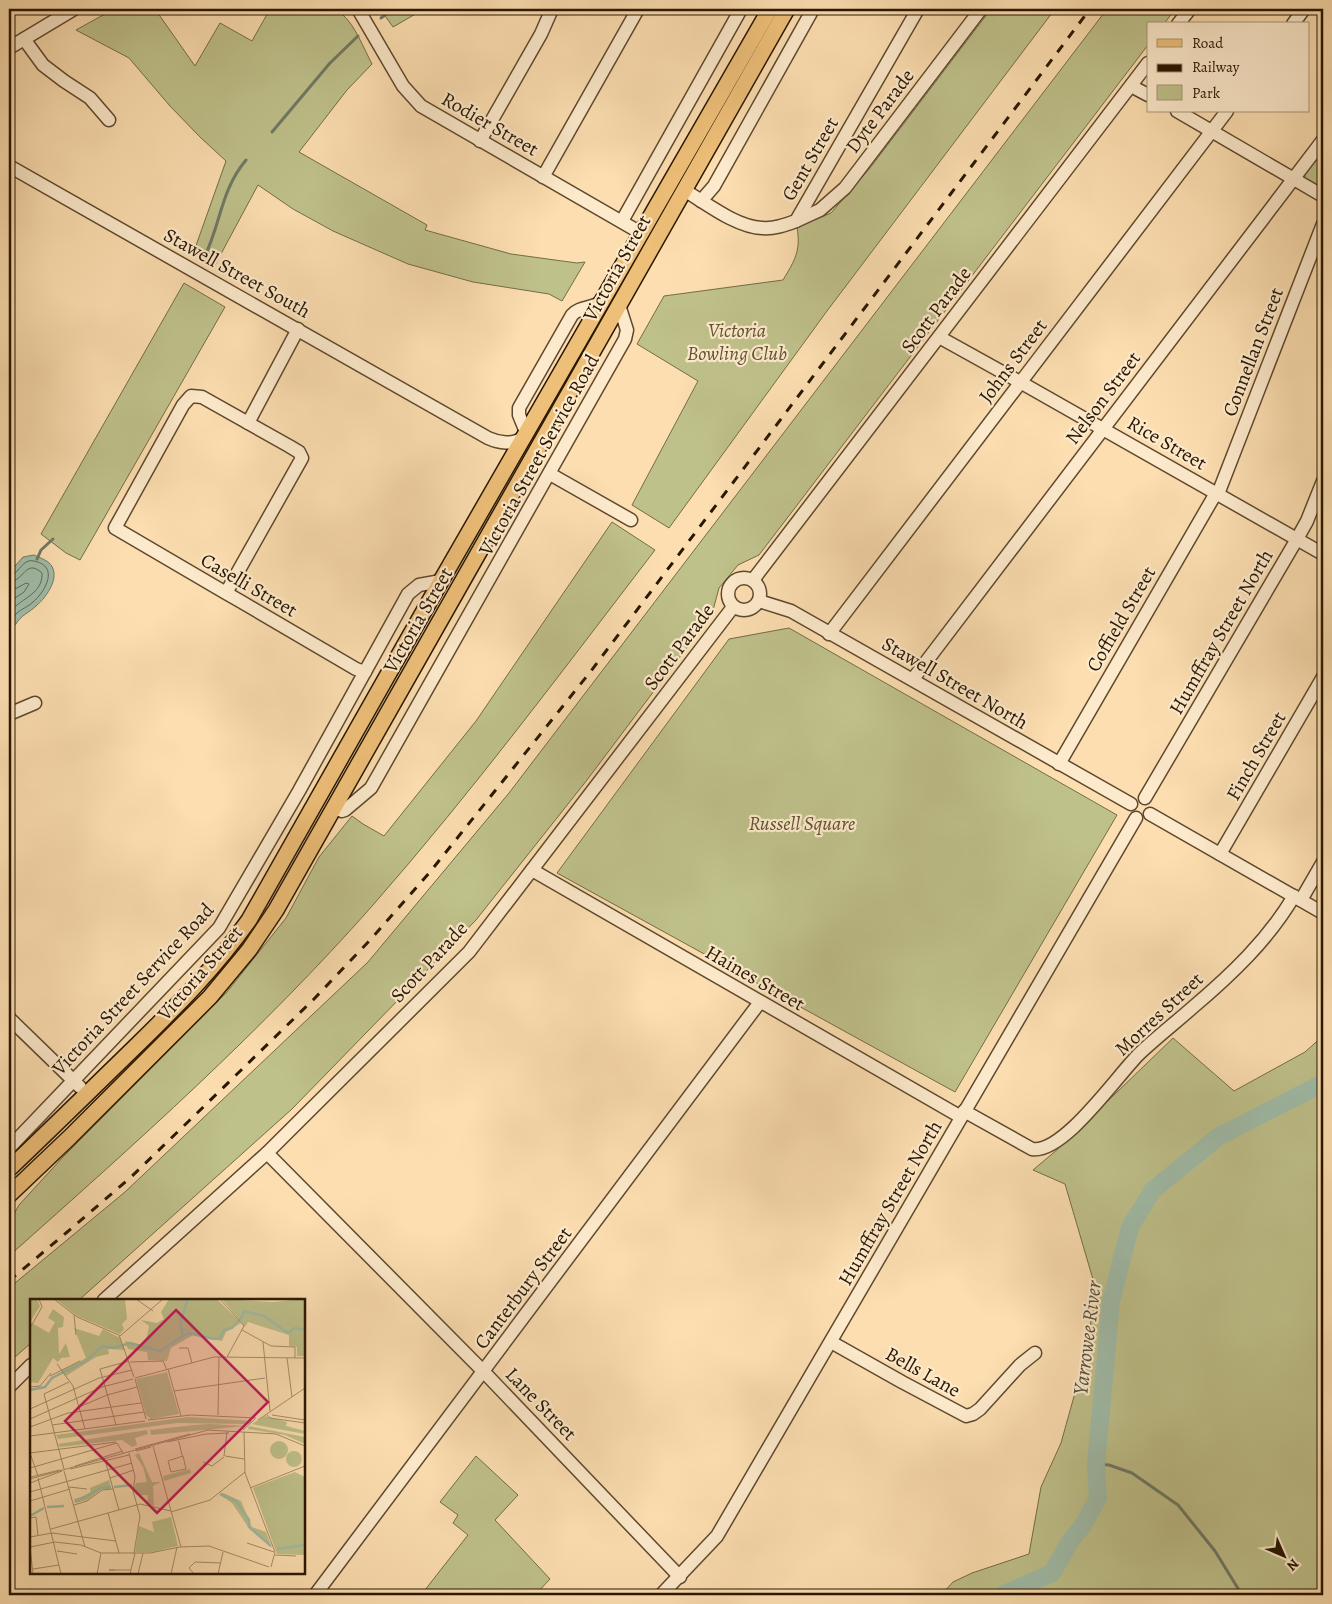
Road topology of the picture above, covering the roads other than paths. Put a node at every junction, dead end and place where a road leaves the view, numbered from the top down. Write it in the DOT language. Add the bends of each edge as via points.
graph roads {
  1 [pos="74,9"];
  2 [pos="358,9"];
  3 [pos="552,9"];
  4 [pos="638,9"];
  5 [pos="741,9"];
  6 [pos="768,9"];
  7 [pos="787,9"];
  8 [pos="813,9"];
  9 [pos="918,9"];
  10 [pos="981,9"];
  11 [pos="1190,9"];
  12 [pos="1304,9"];
  13 [pos="1180,22"];
  14 [pos="1294,22"];
  15 [pos="24,39"];
  16 [pos="9,48"];
  17 [pos="1147,64"];
  18 [pos="1131,86"];
  19 [pos="1147,94"];
  20 [pos="1179,112"];
  21 [pos="1226,112"];
  22 [pos="110,120"];
  23 [pos="1212,131"];
  24 [pos="1323,140"];
  25 [pos="480,141"];
  26 [pos="9,166"];
  27 [pos="544,177"];
  28 [pos="1293,178"];
  29 [pos="684,190"];
  30 [pos="1323,196"];
  31 [pos="701,200"];
  32 [pos="796,221"];
  33 [pos="622,222"];
  34 [pos="1323,224"];
  35 [pos="641,232"];
  36 [pos="655,241"];
  37 [pos="619,305"];
  38 [pos="298,329"];
  39 [pos="939,338"];
  40 [pos="1020,382"];
  41 [pos="445,413"];
  42 [pos="248,423"];
  43 [pos="1103,428"];
  44 [pos="525,435"];
  45 [pos="536,452"];
  46 [pos="512,457"];
  47 [pos="550,474"];
  48 [pos="1323,481"];
  49 [pos="1217,493"];
  50 [pos="631,520"];
  51 [pos="1297,539"];
  52 [pos="1323,554"];
  53 [pos="753,580"];
  54 [pos="440,582"];
  55 [pos="226,593"];
  56 [pos="759,601"];
  57 [pos="734,607"];
  58 [pos="829,634"];
  59 [pos="365,672"];
  60 [pos="1323,677"];
  61 [pos="913,679"];
  62 [pos="35,703"];
  63 [pos="9,714"];
  64 [pos="1059,764"];
  65 [pos="299,791"];
  66 [pos="1145,798"];
  67 [pos="318,800"];
  68 [pos="1131,804"];
  69 [pos="335,808"];
  70 [pos="1150,814"];
  71 [pos="1136,818"];
  72 [pos="1220,854"];
  73 [pos="1323,862"];
  74 [pos="532,870"];
  75 [pos="1298,898"];
  76 [pos="1323,913"];
  77 [pos="760,1002"];
  78 [pos="9,1018"];
  79 [pos="74,1081"];
  80 [pos="88,1094"];
  81 [pos="963,1114"];
  82 [pos="70,1137"];
  83 [pos="9,1148"];
  84 [pos="1040,1148"];
  85 [pos="267,1153"];
  86 [pos="9,1169"];
  87 [pos="9,1195"];
  88 [pos="9,1204"];
  89 [pos="105,1299"];
  90 [pos="831,1342"];
  91 [pos="1035,1352"];
  92 [pos="30,1366"];
  93 [pos="484,1371"];
  94 [pos="15,1377"];
  95 [pos="9,1386"];
  96 [pos="680,1577"];
  97 [pos="315,1595"];
  98 [pos="661,1595"];
  1 -- 15 [label="street"];
  2 -- 25 [label="street, Rodier Street" via="412,98"];
  3 -- 25 [label="street"];
  4 -- 27 [label="street"];
  5 -- 33 [label="street"];
  6 -- 35 [label="main road, Victoria Street"];
  7 -- 29 [label="main road, Victoria Street"];
  8 -- 31 [label="street" via="714,186"];
  9 -- 32 [label="street, Gent Street"];
  10 -- 32 [label="street, Dyte Parade" via="845,188 820,210"];
  11 -- 13 [label="street"];
  12 -- 14 [label="street"];
  15 -- 16 [label="street"];
  15 -- 22 [label="street" via="49,70 90,98"];
  17 -- 18 [label="street, Scott Parade"];
  18 -- 19 [label="street"];
  18 -- 39 [label="street, Scott Parade"];
  20 -- 23 [label="street"];
  21 -- 23 [label="street, Johns Street"];
  23 -- 28 [label="street"];
  23 -- 40 [label="street, Johns Street"];
  24 -- 28 [label="street, Nelson Street"];
  25 -- 27 [label="street, Rodier Street"];
  26 -- 38 [label="street, Stawell Street South"];
  27 -- 33 [label="street, Rodier Street"];
  28 -- 30 [label="street"];
  28 -- 43 [label="street, Nelson Street"];
  29 -- 31 [label="street, Gent Street"];
  29 -- 36 [label="main road, Victoria Street"];
  31 -- 32 [label="street, Gent Street" via="736,221 754,227 774,228"];
  33 -- 35 [label="street, Rodier Street"];
  34 -- 49 [label="street, Connellan Street"];
  35 -- 36 [label="main road"];
  35 -- 44 [label="main road, Victoria Street"];
  36 -- 37 [label="main road, Victoria Street"];
  37 -- 45 [label="main road, Victoria Street"];
  37 -- 47 [label="street, Victoria Street Service Road" via="626,328 625,339"];
  38 -- 41 [label="street, Stawell Street South"];
  38 -- 42 [label="street"];
  39 -- 40 [label="street, Rice Street"];
  39 -- 53 [label="street, Scott Parade"];
  40 -- 43 [label="street, Rice Street"];
  40 -- 58 [label="street, Johns Street"];
  41 -- 44 [label="street, Stawell Street South" via="496,441 514,442"];
  41 -- 46 [label="street, Stawell Street South" via="466,430"];
  42 -- 55 [label="street" via="299,452 302,458"];
  42 -- 55 [label="street, Caselli Street" via="202,397 191,396 115,528"];
  43 -- 49 [label="street, Rice Street"];
  43 -- 61 [label="street, Nelson Street"];
  44 -- 46 [label="main road, Victoria Street"];
  45 -- 46 [label="main road"];
  45 -- 69 [label="main road, Victoria Street"];
  46 -- 54 [label="main road, Victoria Street"];
  47 -- 50 [label="street"];
  47 -- 69 [label="street, Victoria Street Service Road" via="371,788 345,810"];
  48 -- 51 [label="street, Humffray Street North"];
  49 -- 51 [label="street, Rice Street"];
  49 -- 64 [label="street, Coffield Street"];
  51 -- 52 [label="street, Rice Street"];
  51 -- 66 [label="street, Humffray Street North"];
  53 -- 56 [label="street" via="761,592"];
  53 -- 57 [label="street" via="743,577 734,580 728,588 728,598"];
  54 -- 59 [label="street, Victoria Street Service Road" via="419,585 411,590"];
  54 -- 67 [label="main road, Victoria Street"];
  55 -- 59 [label="street, Caselli Street"];
  56 -- 57 [label="street" via="748,610"];
  56 -- 58 [label="street, Stawell Street North" via="791,611"];
  57 -- 74 [label="street, Scott Parade"];
  58 -- 61 [label="street, Stawell Street North"];
  59 -- 65 [label="street, Victoria Street Service Road"];
  60 -- 72 [label="street, Finch Street"];
  61 -- 64 [label="street, Stawell Street North"];
  62 -- 63 [label="street"];
  64 -- 68 [label="street, Stawell Street North"];
  65 -- 67 [label="street"];
  65 -- 79 [label="street, Victoria Street Service Road" via="215,933"];
  66 -- 68 [label="street" via="1138,798"];
  66 -- 70 [label="street" via="1151,805"];
  67 -- 69 [label="main road"];
  67 -- 80 [label="main road, Victoria Street" via="253,914 226,951"];
  68 -- 71 [label="street" via="1131,813"];
  69 -- 82 [label="main road, Victoria Street" via="276,910 233,971"];
  70 -- 71 [label="street" via="1144,819"];
  70 -- 72 [label="street"];
  71 -- 81 [label="street, Humffray Street North"];
  72 -- 75 [label="street"];
  73 -- 75 [label="street, Morres Street"];
  74 -- 77 [label="street, Haines Street"];
  74 -- 85 [label="street, Scott Parade" via="469,952"];
  75 -- 76 [label="street"];
  75 -- 84 [label="street, Morres Street" via="1263,941 1201,1001 1140,1053 1086,1115 1069,1131"];
  77 -- 81 [label="street, Haines Street"];
  77 -- 93 [label="street, Canterbury Street"];
  78 -- 79 [label="street"];
  79 -- 80 [label="street"];
  79 -- 83 [label="street, Victoria Street Service Road"];
  80 -- 86 [label="main road, Victoria Street"];
  81 -- 84 [label="street, Haines Street" via="1030,1148"];
  81 -- 90 [label="street, Humffray Street North"];
  82 -- 87 [label="main road, Victoria Street"];
  82 -- 88 [label="main road"];
  85 -- 89 [label="street, Scott Parade"];
  85 -- 93 [label="street, Lane Street"];
  90 -- 91 [label="street, Bells Lane" via="966,1416 980,1409"];
  90 -- 96 [label="street, Humffray Street North" via="717,1536"];
  92 -- 94 [label="street"];
  93 -- 96 [label="street, Lane Street"];
  93 -- 97 [label="street, Canterbury Street"];
  94 -- 95 [label="street"];
  96 -- 98 [label="street, Humffray Street North"];
}
